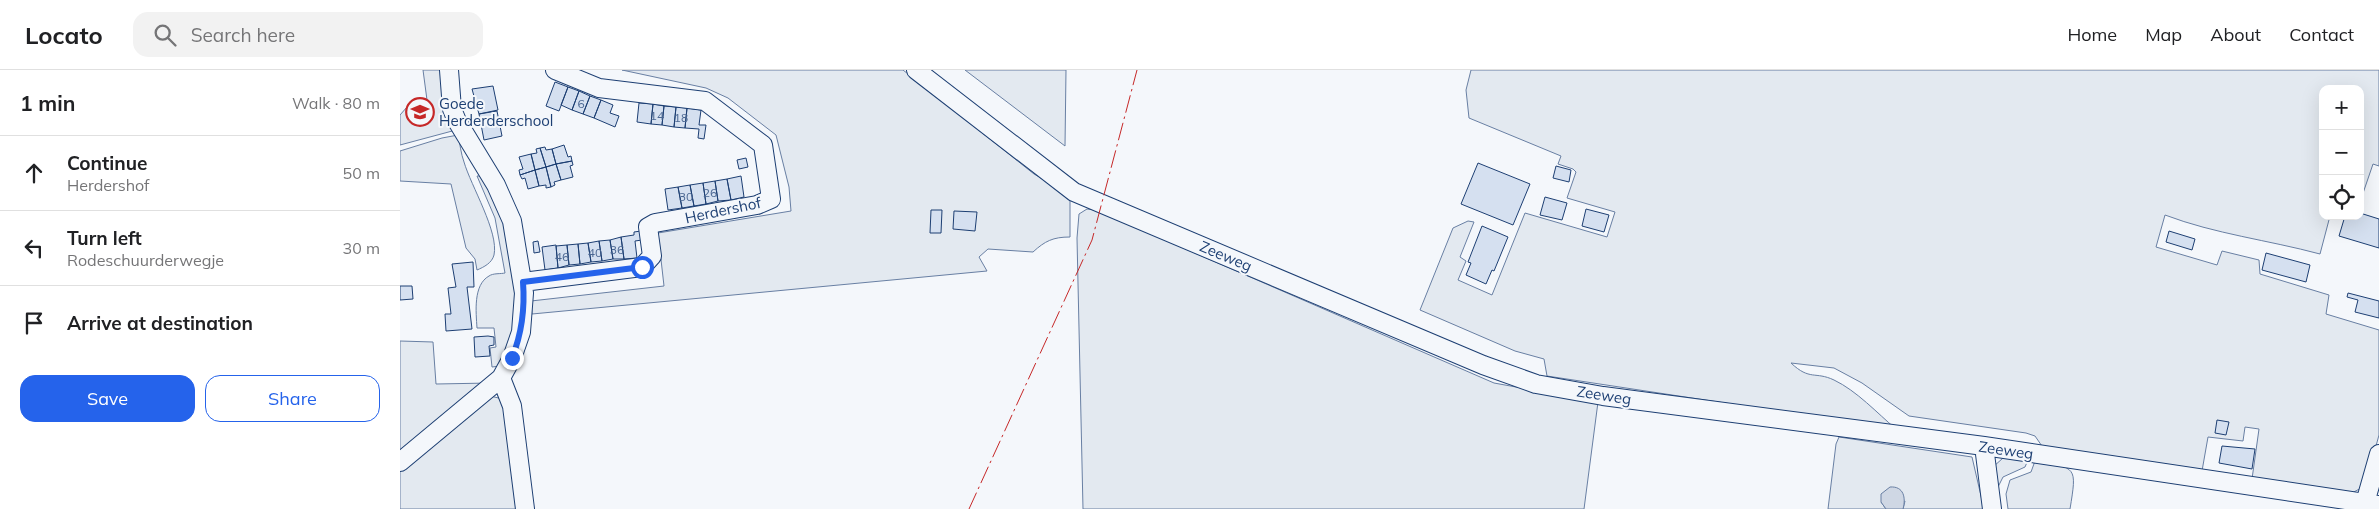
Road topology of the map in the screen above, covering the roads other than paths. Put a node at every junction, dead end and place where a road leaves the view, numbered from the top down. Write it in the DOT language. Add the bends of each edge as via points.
graph roads {
  1 [pos="449,70"];
  2 [pos="555,70"];
  3 [pos="916,70"];
  4 [pos="523,282"];
  5 [pos="501,378"];
  6 [pos="1984,446"];
  7 [pos="2379,454"];
  8 [pos="400,462"];
  9 [pos="2372,504"];
  10 [pos="524,509"];
  11 [pos="1992,509"];
  1 -- 4 [label="street" via="452,109 496,185 512,221"];
  2 -- 4 [label="street, Herdershof" via="599,88 706,100 763,145 771,199 757,205 655,223 648,227 652,256 642,267"];
  3 -- 6 [label="street, Zeeweg" via="1074,192 1483,365 1536,384 1603,396"];
  4 -- 5 [label="street" via="521,332"];
  5 -- 8 [label="street"];
  5 -- 10 [label="street" via="512,406"];
  6 -- 9 [label="street, Zeeweg"];
  6 -- 11 [label="street"];
  7 -- 9 [label="street, Zeeweg"];
}
